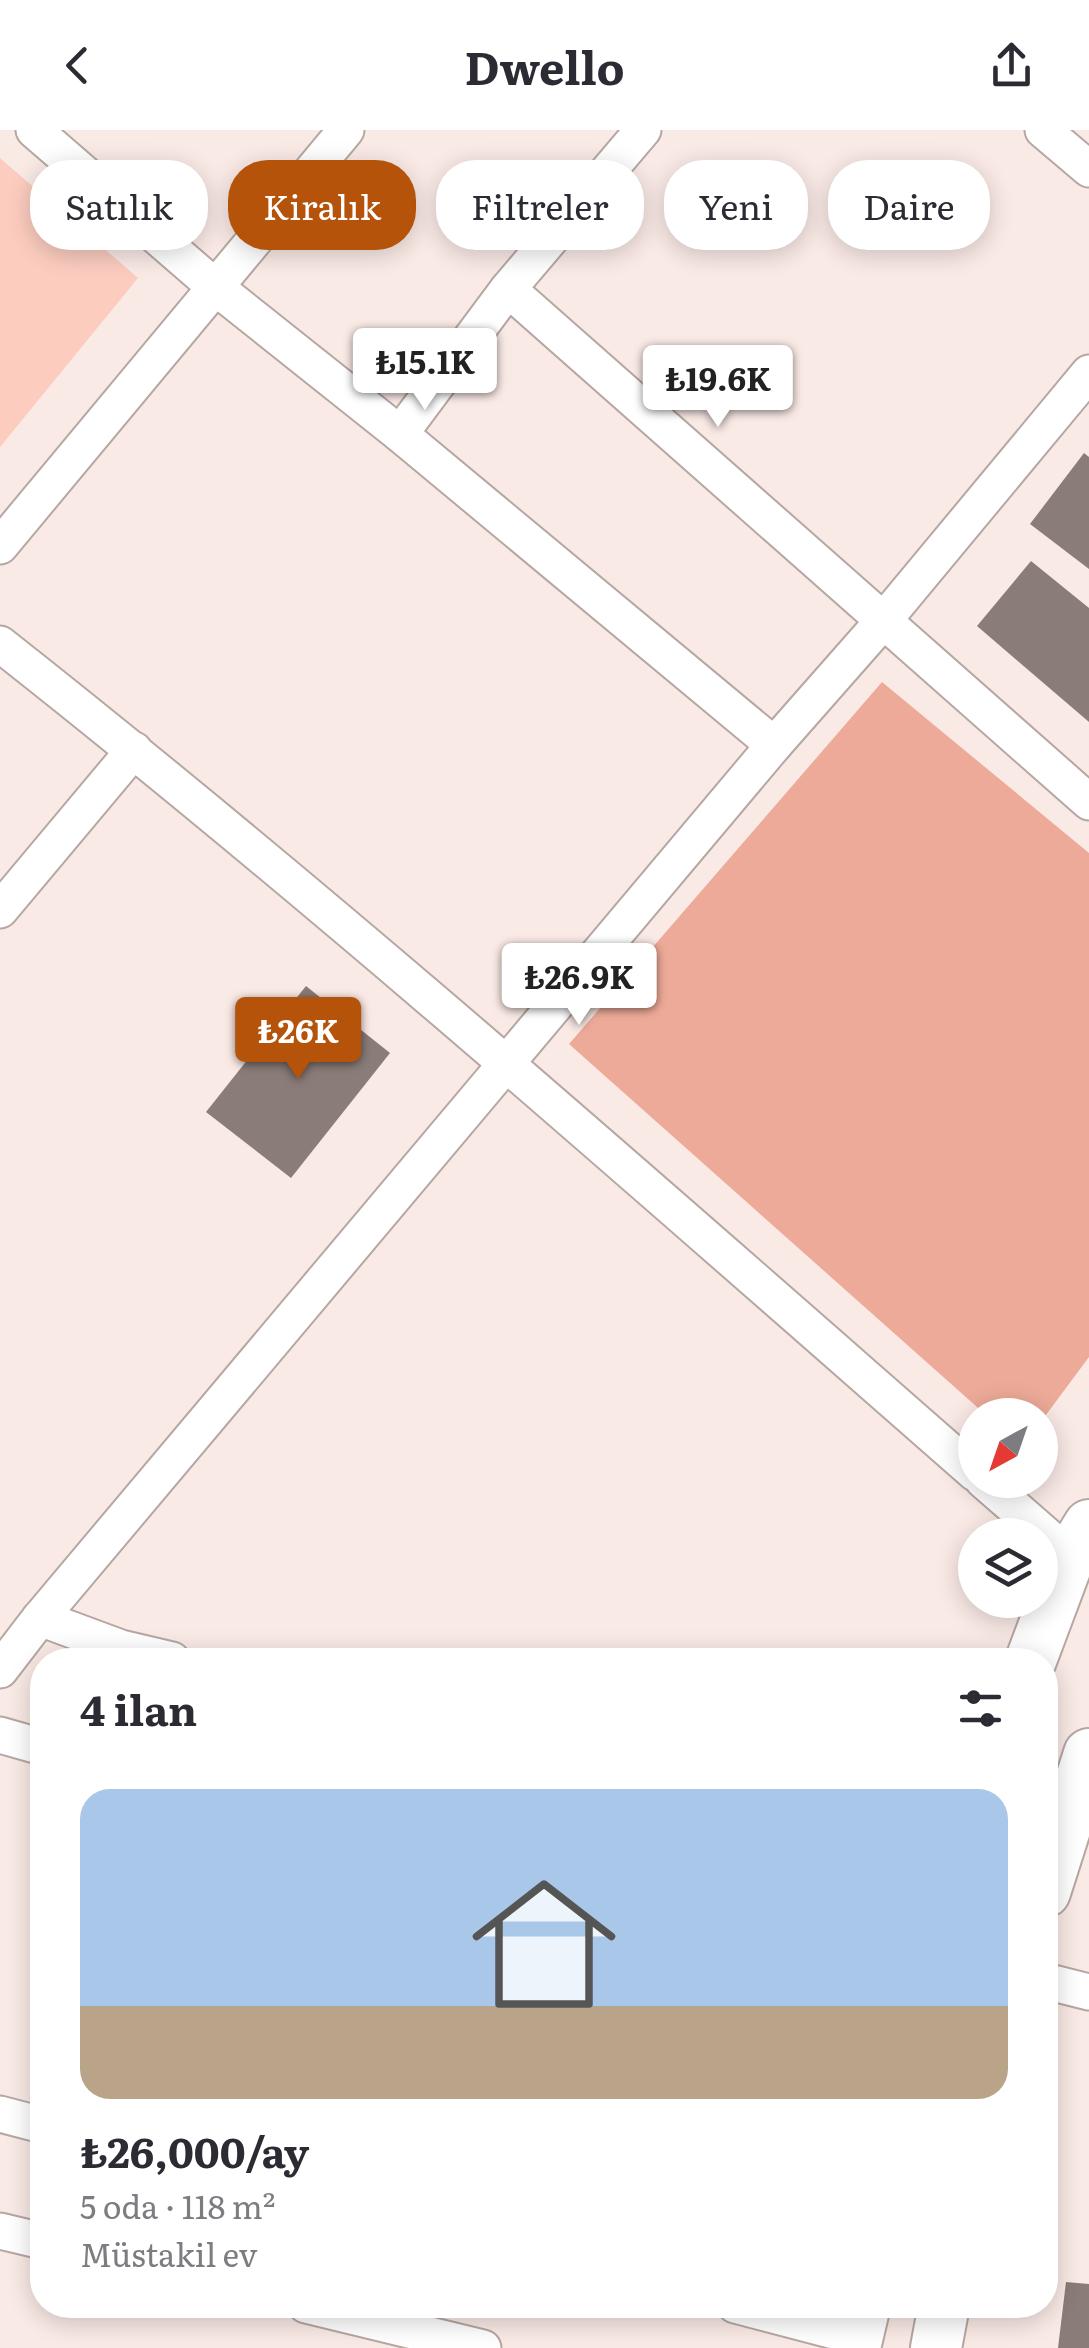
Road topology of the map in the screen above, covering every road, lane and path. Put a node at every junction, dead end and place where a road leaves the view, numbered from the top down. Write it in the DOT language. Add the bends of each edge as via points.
graph roads {
  1 [pos="34,130"];
  2 [pos="346,130"];
  3 [pos="643,130"];
  4 [pos="1043,130"];
  5 [pos="1089,169"];
  6 [pos="214,286"];
  7 [pos="508,288"];
  8 [pos="1089,374"];
  9 [pos="400,434"];
  10 [pos="0,546"];
  11 [pos="884,620"];
  12 [pos="0,644"];
  13 [pos="774,746"];
  14 [pos="134,750"];
  15 [pos="1089,802"];
  16 [pos="0,910"];
  17 [pos="507,1064"];
  18 [pos="958,1458"];
  19 [pos="1012,1498"];
  20 [pos="1080,1541"];
  21 [pos="20,1628"];
  22 [pos="121,1648"];
  23 [pos="1036,1648"];
  24 [pos="0,1670"];
  25 [pos="0,1735"];
  26 [pos="30,1744"];
  27 [pos="1089,1754"];
  28 [pos="1058,1851"];
  29 [pos="1058,1984"];
  30 [pos="1089,1992"];
  31 [pos="0,2114"];
  32 [pos="30,2123"];
  33 [pos="0,2230"];
  34 [pos="30,2238"];
  35 [pos="360,2318"];
  36 [pos="799,2318"];
  37 [pos="942,2318"];
  38 [pos="859,2330"];
  39 [pos="483,2348"];
  40 [pos="936,2348"];
  1 -- 6 [label="street"];
  2 -- 6 [label="street"];
  3 -- 7 [label="street"];
  4 -- 5 [label="street"];
  6 -- 9 [label="street"];
  6 -- 10 [label="street"];
  7 -- 9 [label="street"];
  7 -- 11 [label="street"];
  8 -- 11 [label="street"];
  9 -- 13 [label="street"];
  11 -- 13 [label="street"];
  11 -- 15 [label="street"];
  12 -- 14 [label="street"];
  13 -- 17 [label="street"];
  14 -- 16 [label="street"];
  14 -- 17 [label="street"];
  17 -- 18 [label="street"];
  17 -- 21 [label="street"];
  19 -- 20 [label="street"];
  20 -- 23 [label="main road"];
  21 -- 22 [label="street"];
  21 -- 24 [label="street"];
  25 -- 26 [label="street"];
  27 -- 28 [label="main road"];
  29 -- 30 [label="street"];
  31 -- 32 [label="street"];
  33 -- 34 [label="street"];
  35 -- 39 [label="street"];
  36 -- 38 [label="street"];
  37 -- 40 [label="main road"];
}
